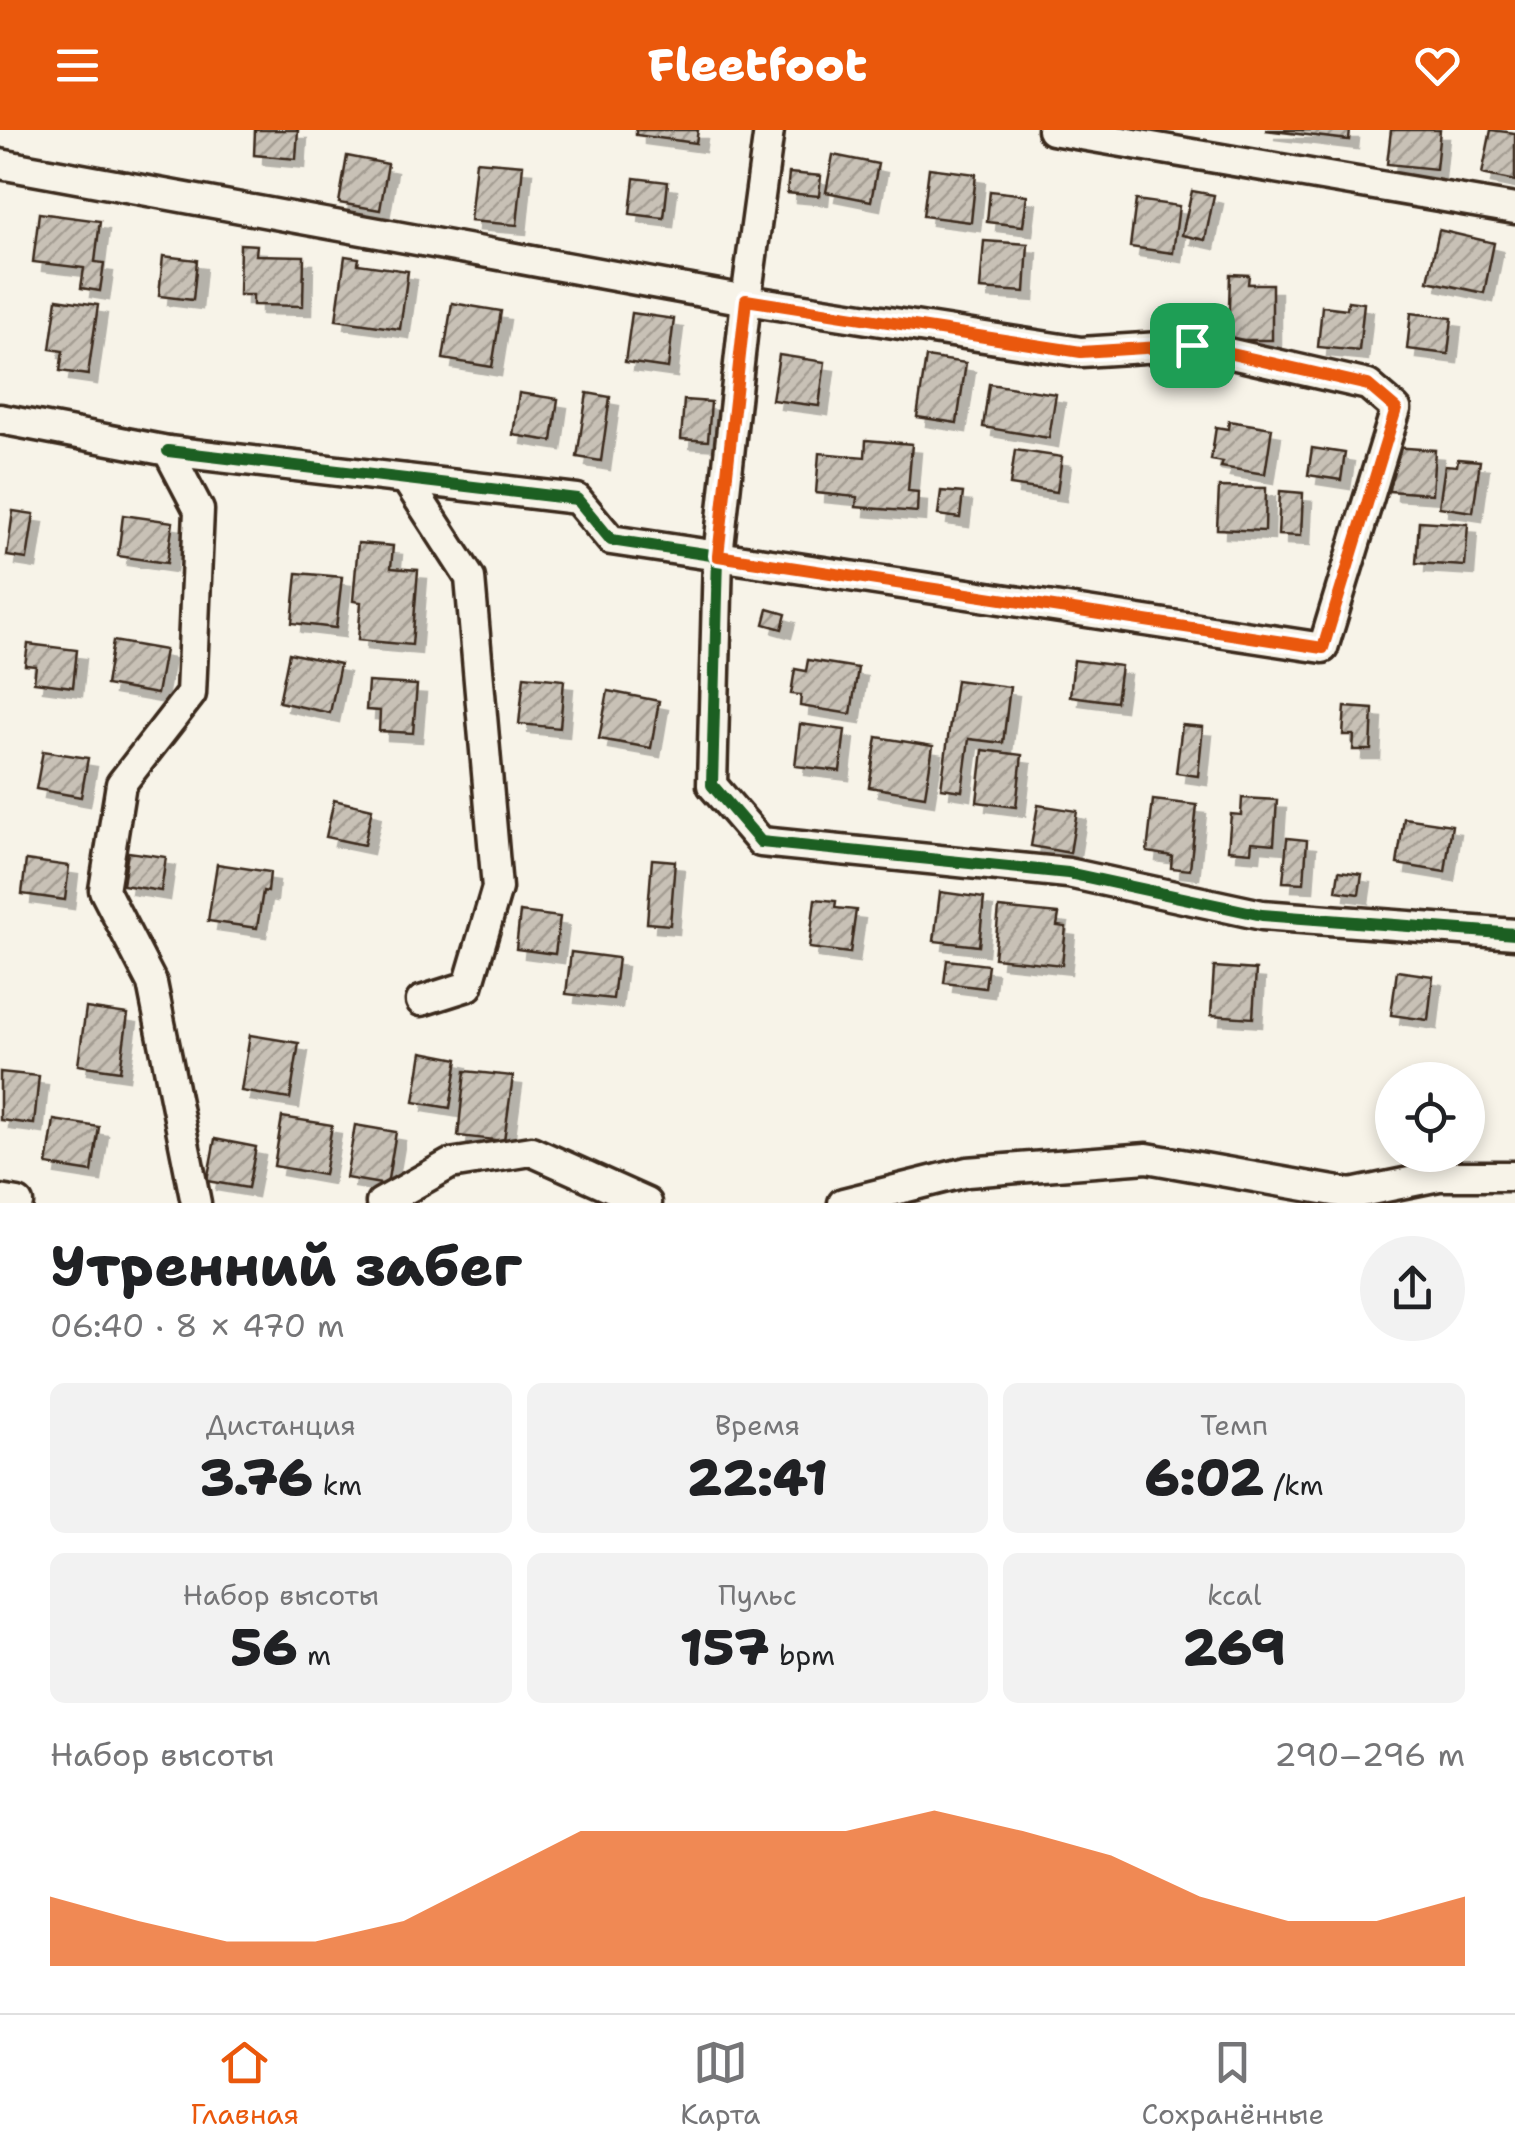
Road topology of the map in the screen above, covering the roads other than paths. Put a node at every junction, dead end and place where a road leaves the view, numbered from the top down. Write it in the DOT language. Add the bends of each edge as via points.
graph roads {
  1 [pos="769,130"];
  2 [pos="1052,130"];
  3 [pos="0,164"];
  4 [pos="1515,209"];
  5 [pos="746,300"];
  6 [pos="0,420"];
  7 [pos="168,451"];
  8 [pos="406,479"];
  9 [pos="718,556"];
  10 [pos="1515,934"];
  11 [pos="421,1001"];
  12 [pos="1515,1176"];
  13 [pos="0,1200"];
  14 [pos="18,1203"];
  15 [pos="196,1203"];
  16 [pos="380,1203"];
  17 [pos="648,1203"];
  18 [pos="843,1203"];
  1 -- 5 [label="street"];
  2 -- 4 [label="street"];
  3 -- 5 [label="street"];
  5 -- 9 [label="street"];
  5 -- 9 [label="street" via="1081,352 1192,345 1368,385 1396,409 1323,648"];
  6 -- 7 [label="street"];
  7 -- 8 [label="street"];
  7 -- 15 [label="street" via="199,510 191,694 121,784 104,890 152,983"];
  8 -- 9 [label="street" via="577,499 611,540"];
  8 -- 11 [label="street" via="470,578 497,888 468,986"];
  9 -- 10 [label="street" via="712,785 760,842 1068,872 1262,915"];
  12 -- 18 [label="street" via="1439,1176 1351,1194 1147,1158 967,1172"];
  13 -- 14 [label="street"];
  16 -- 17 [label="street" via="450,1164 531,1151"];
}
